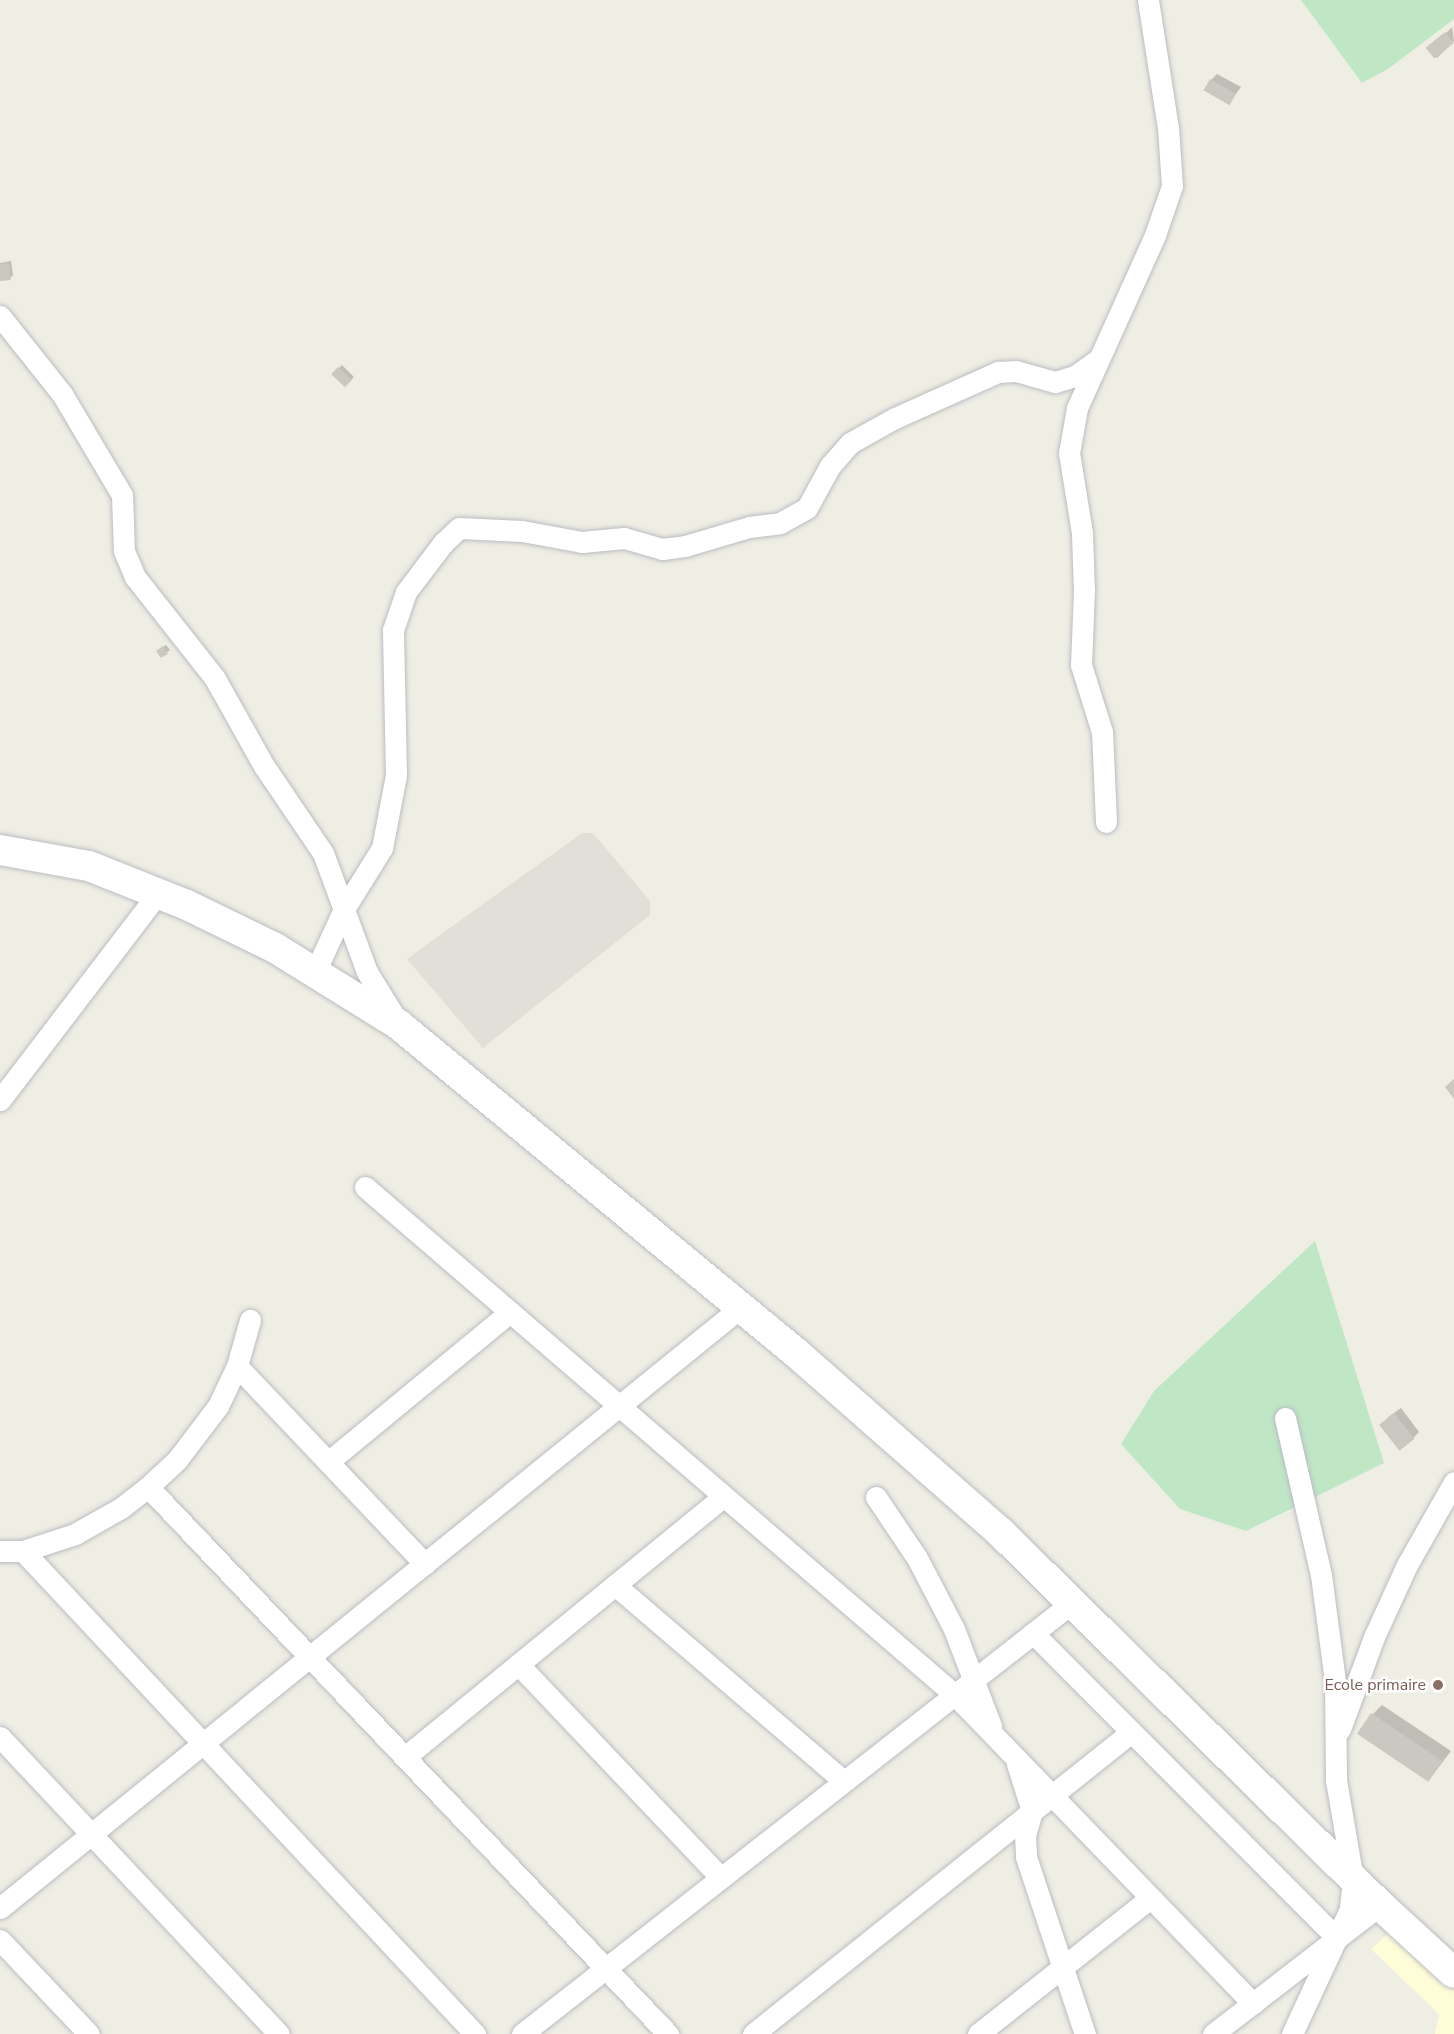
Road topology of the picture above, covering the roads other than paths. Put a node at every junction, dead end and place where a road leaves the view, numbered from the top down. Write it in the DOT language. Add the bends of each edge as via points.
graph roads {
  1 [pos="1148,0"];
  2 [pos="0,316"];
  3 [pos="1097,360"];
  4 [pos="1106,822"];
  5 [pos="0,850"];
  6 [pos="158,893"];
  7 [pos="344,909"];
  8 [pos="315,972"];
  9 [pos="399,1025"];
  10 [pos="0,1100"];
  11 [pos="365,1187"];
  12 [pos="741,1307"];
  13 [pos="510,1312"];
  14 [pos="250,1320"];
  15 [pos="237,1365"];
  16 [pos="619,1406"];
  17 [pos="1286,1418"];
  18 [pos="328,1461"];
  19 [pos="1454,1482"];
  20 [pos="148,1487"];
  21 [pos="724,1496"];
  22 [pos="876,1497"];
  23 [pos="0,1551"];
  24 [pos="23,1551"];
  25 [pos="424,1564"];
  26 [pos="615,1585"];
  27 [pos="1073,1602"];
  28 [pos="1033,1633"];
  29 [pos="309,1657"];
  30 [pos="518,1664"];
  31 [pos="973,1680"];
  32 [pos="955,1695"];
  33 [pos="1131,1732"];
  34 [pos="0,1737"];
  35 [pos="1335,1742"];
  36 [pos="203,1744"];
  37 [pos="1005,1747"];
  38 [pos="405,1757"];
  39 [pos="844,1781"];
  40 [pos="1052,1795"];
  41 [pos="1032,1811"];
  42 [pos="91,1834"];
  43 [pos="721,1878"];
  44 [pos="1353,1879"];
  45 [pos="1150,1898"];
  46 [pos="1380,1905"];
  47 [pos="0,1908"];
  48 [pos="1337,1938"];
  49 [pos="0,1940"];
  50 [pos="1063,1967"];
  51 [pos="606,1968"];
  52 [pos="1454,1973"];
  53 [pos="1253,2004"];
  54 [pos="89,2034"];
  55 [pos="279,2034"];
  56 [pos="476,2034"];
  57 [pos="522,2034"];
  58 [pos="668,2034"];
  59 [pos="753,2034"];
  60 [pos="978,2034"];
  61 [pos="1085,2034"];
  62 [pos="1213,2034"];
  63 [pos="1292,2034"];
  1 -- 3 [label="street" via="1168,128 1172,186 1155,235"];
  2 -- 7 [label="street" via="62,394 122,495 123,551 135,577 214,677 264,766 323,853"];
  3 -- 4 [label="street" via="1077,408 1068,453 1082,533 1081,665 1101,732"];
  3 -- 7 [label="street" via="1075,376 1055,382 1016,371 998,372 895,418 850,443 830,466 807,508 780,523 662,549 624,538 582,542 522,531 459,528 406,592 393,630 396,775 382,848"];
  5 -- 6 [label="street" via="89,866"];
  6 -- 8 [label="street" via="275,948"];
  6 -- 10 [label="street"];
  7 -- 8 [label="street"];
  7 -- 9 [label="street" via="367,972"];
  8 -- 9 [label="street"];
  9 -- 12 [label="street"];
  11 -- 13 [label="street"];
  12 -- 16 [label="street"];
  12 -- 27 [label="street" via="1000,1532"];
  13 -- 16 [label="street"];
  13 -- 18 [label="street"];
  14 -- 15 [label="street"];
  15 -- 18 [label="street"];
  15 -- 20 [label="street" via="218,1406 177,1460"];
  16 -- 21 [label="street"];
  16 -- 25 [label="street"];
  17 -- 35 [label="street" via="1321,1575 1335,1682"];
  18 -- 25 [label="street"];
  19 -- 35 [label="street" via="1378,1626"];
  20 -- 24 [label="street" via="121,1508 75,1534"];
  20 -- 29 [label="street"];
  21 -- 26 [label="street"];
  21 -- 32 [label="street"];
  22 -- 31 [label="street" via="917,1558 954,1629"];
  23 -- 24 [label="street"];
  24 -- 36 [label="street"];
  25 -- 29 [label="street"];
  26 -- 30 [label="street"];
  26 -- 39 [label="street"];
  27 -- 28 [label="street"];
  27 -- 44 [label="street"];
  28 -- 31 [label="street"];
  28 -- 33 [label="street"];
  29 -- 36 [label="street"];
  29 -- 38 [label="street"];
  30 -- 38 [label="street"];
  30 -- 43 [label="street"];
  31 -- 32 [label="street"];
  31 -- 37 [label="street" via="989,1724"];
  32 -- 37 [label="street"];
  32 -- 39 [label="street"];
  33 -- 40 [label="street"];
  33 -- 48 [label="street"];
  34 -- 42 [label="street"];
  35 -- 44 [label="street" via="1336,1780"];
  36 -- 42 [label="street"];
  36 -- 56 [label="street"];
  37 -- 40 [label="street"];
  37 -- 41 [label="street" via="1019,1767"];
  38 -- 51 [label="street"];
  39 -- 43 [label="street"];
  40 -- 41 [label="street"];
  40 -- 45 [label="street"];
  41 -- 50 [label="street" via="1025,1835 1026,1857"];
  41 -- 59 [label="street"];
  42 -- 47 [label="street"];
  42 -- 55 [label="street"];
  43 -- 51 [label="street"];
  44 -- 46 [label="street"];
  44 -- 48 [label="street" via="1350,1909"];
  45 -- 50 [label="street"];
  45 -- 53 [label="street"];
  46 -- 48 [label="street"];
  46 -- 52 [label="street"];
  48 -- 53 [label="street"];
  48 -- 63 [label="street"];
  49 -- 54 [label="street"];
  50 -- 60 [label="street"];
  50 -- 61 [label="street"];
  51 -- 57 [label="street"];
  51 -- 58 [label="street"];
  53 -- 62 [label="street"];
}
